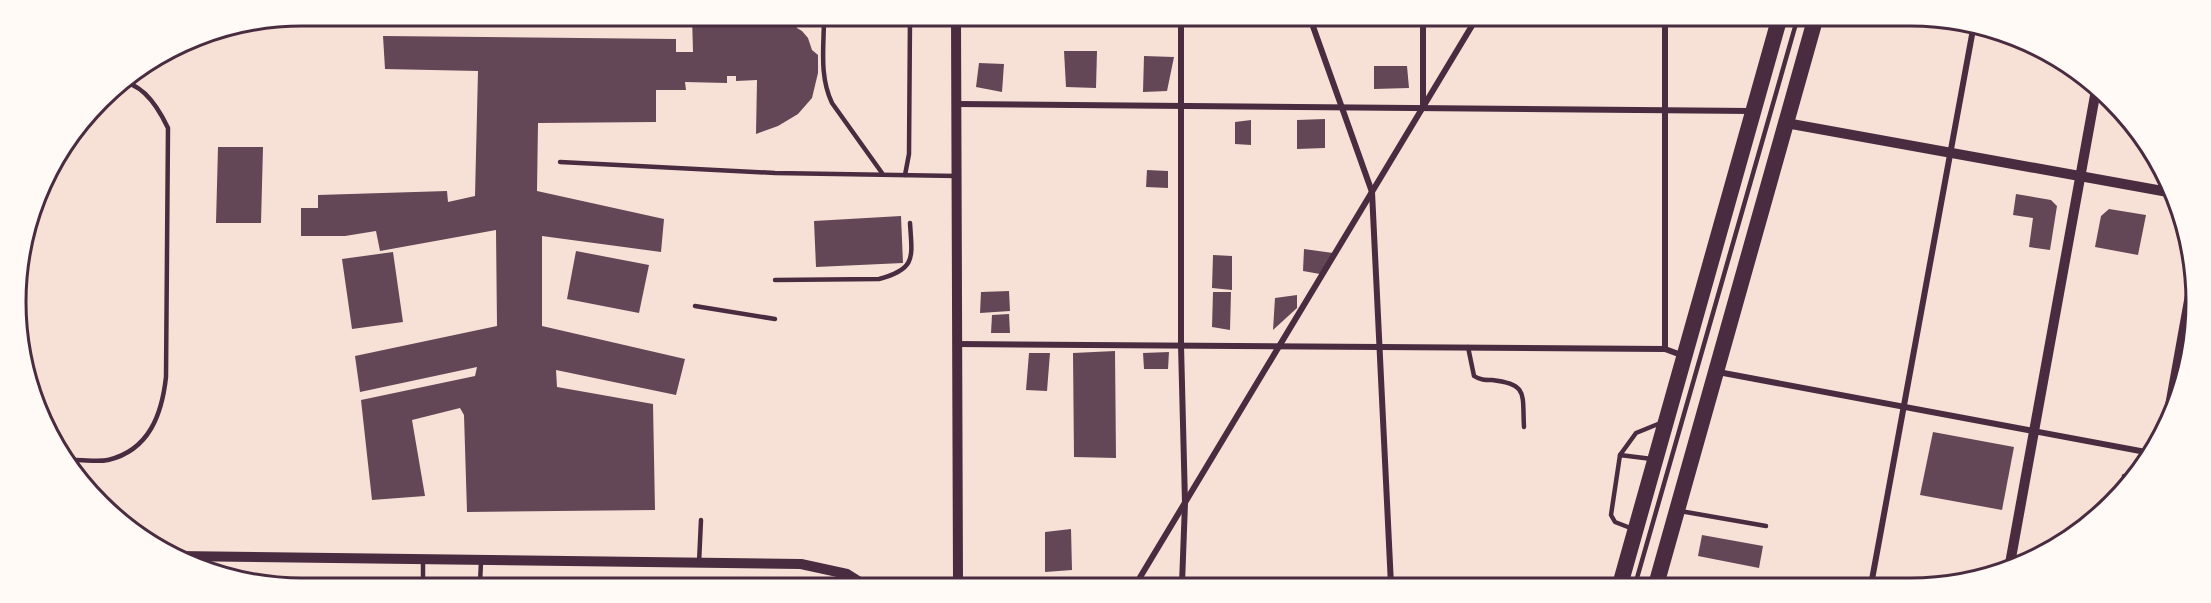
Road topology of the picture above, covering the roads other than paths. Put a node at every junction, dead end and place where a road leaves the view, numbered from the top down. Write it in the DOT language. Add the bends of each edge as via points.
graph roads {
  1 [pos="824,26"];
  2 [pos="910,26"];
  3 [pos="956,26"];
  4 [pos="1181,26"];
  5 [pos="1313,26"];
  6 [pos="1423,26"];
  7 [pos="1472,26"];
  8 [pos="1665,26"];
  9 [pos="1777,26"];
  10 [pos="1795,26"];
  11 [pos="1813,26"];
  12 [pos="1972,33"];
  13 [pos="130,85"];
  14 [pos="2095,97"];
  15 [pos="957,104"];
  16 [pos="1180,106"];
  17 [pos="1342,108"];
  18 [pos="1423,108"];
  19 [pos="1665,110"];
  20 [pos="1753,111"];
  21 [pos="1786,123"];
  22 [pos="1950,153"];
  23 [pos="560,162"];
  24 [pos="882,173"];
  25 [pos="905,175"];
  26 [pos="957,176"];
  27 [pos="2080,176"];
  28 [pos="2162,191"];
  29 [pos="1372,192"];
  30 [pos="910,223"];
  31 [pos="775,280"];
  32 [pos="695,306"];
  33 [pos="775,319"];
  34 [pos="2184,329"];
  35 [pos="957,344"];
  36 [pos="1181,345"];
  37 [pos="1280,346"];
  38 [pos="1379,347"];
  39 [pos="1468,347"];
  40 [pos="1665,349"];
  41 [pos="1684,356"];
  42 [pos="1715,371"];
  43 [pos="2176,373"];
  44 [pos="1904,406"];
  45 [pos="1665,422"];
  46 [pos="1524,427"];
  47 [pos="2034,431"];
  48 [pos="2142,451"];
  49 [pos="1620,455"];
  50 [pos="1654,459"];
  51 [pos="75,460"];
  52 [pos="1185,503"];
  53 [pos="1677,510"];
  54 [pos="701,520"];
  55 [pos="1766,526"];
  56 [pos="1635,530"];
  57 [pos="197,556"];
  58 [pos="2011,558"];
  59 [pos="423,559"];
  60 [pos="481,560"];
  61 [pos="699,563"];
  62 [pos="423,578"];
  63 [pos="480,578"];
  64 [pos="853,578"];
  65 [pos="958,578"];
  66 [pos="1140,578"];
  67 [pos="1182,578"];
  68 [pos="1391,578"];
  69 [pos="1627,578"];
  70 [pos="1628,578"];
  71 [pos="1658,578"];
  72 [pos="1872,578"];
  1 -- 24 [label="lane" via="826,90"];
  2 -- 25 [label="lane" via="909,154"];
  3 -- 15 [label="street"];
  4 -- 16 [label="street"];
  5 -- 17 [label="street"];
  6 -- 18 [label="street"];
  7 -- 18 [label="street"];
  8 -- 19 [label="street"];
  9 -- 20 [label="highway"];
  10 -- 70 [label="lane"];
  11 -- 21 [label="highway"];
  12 -- 22 [label="street"];
  13 -- 51 [label="lane" via="143,92 159,110 168,128 166,377 162,406 150,431 123,454 108,460"];
  14 -- 27 [label="street"];
  15 -- 16 [label="street"];
  15 -- 26 [label="street"];
  16 -- 17 [label="street"];
  16 -- 36 [label="street"];
  17 -- 18 [label="street"];
  17 -- 29 [label="street"];
  18 -- 19 [label="street"];
  18 -- 29 [label="street"];
  19 -- 20 [label="street"];
  19 -- 40 [label="street"];
  20 -- 41 [label="highway"];
  21 -- 22 [label="street"];
  21 -- 42 [label="highway"];
  22 -- 27 [label="street"];
  22 -- 44 [label="street"];
  23 -- 24 [label="lane" via="775,173"];
  24 -- 25 [label="lane"];
  25 -- 26 [label="lane"];
  26 -- 35 [label="street"];
  27 -- 28 [label="street"];
  27 -- 47 [label="street"];
  29 -- 37 [label="street"];
  29 -- 38 [label="street"];
  30 -- 31 [label="lane" via="909,265 895,275 879,279"];
  32 -- 33 [label="lane"];
  34 -- 43 [label="street"];
  35 -- 36 [label="street"];
  35 -- 65 [label="street"];
  36 -- 37 [label="street"];
  36 -- 52 [label="street"];
  37 -- 38 [label="street"];
  37 -- 52 [label="street"];
  38 -- 39 [label="street"];
  38 -- 68 [label="street"];
  39 -- 40 [label="street"];
  39 -- 46 [label="lane" via="1474,376 1512,382 1519,387"];
  40 -- 41 [label="street"];
  41 -- 45 [label="highway"];
  42 -- 44 [label="street"];
  42 -- 53 [label="highway"];
  44 -- 47 [label="street"];
  44 -- 72 [label="street"];
  45 -- 49 [label="lane" via="1636,433"];
  45 -- 50 [label="highway"];
  47 -- 48 [label="street"];
  47 -- 58 [label="street"];
  49 -- 50 [label="lane"];
  49 -- 56 [label="lane" via="1611,515 1615,522"];
  50 -- 56 [label="highway"];
  52 -- 66 [label="street"];
  52 -- 67 [label="street"];
  53 -- 55 [label="lane"];
  53 -- 71 [label="highway"];
  54 -- 61 [label="lane"];
  56 -- 69 [label="highway"];
  57 -- 59 [label="street"];
  59 -- 60 [label="street"];
  59 -- 62 [label="lane"];
  60 -- 61 [label="street"];
  60 -- 63 [label="lane"];
  61 -- 64 [label="street" via="801,564"];
}
